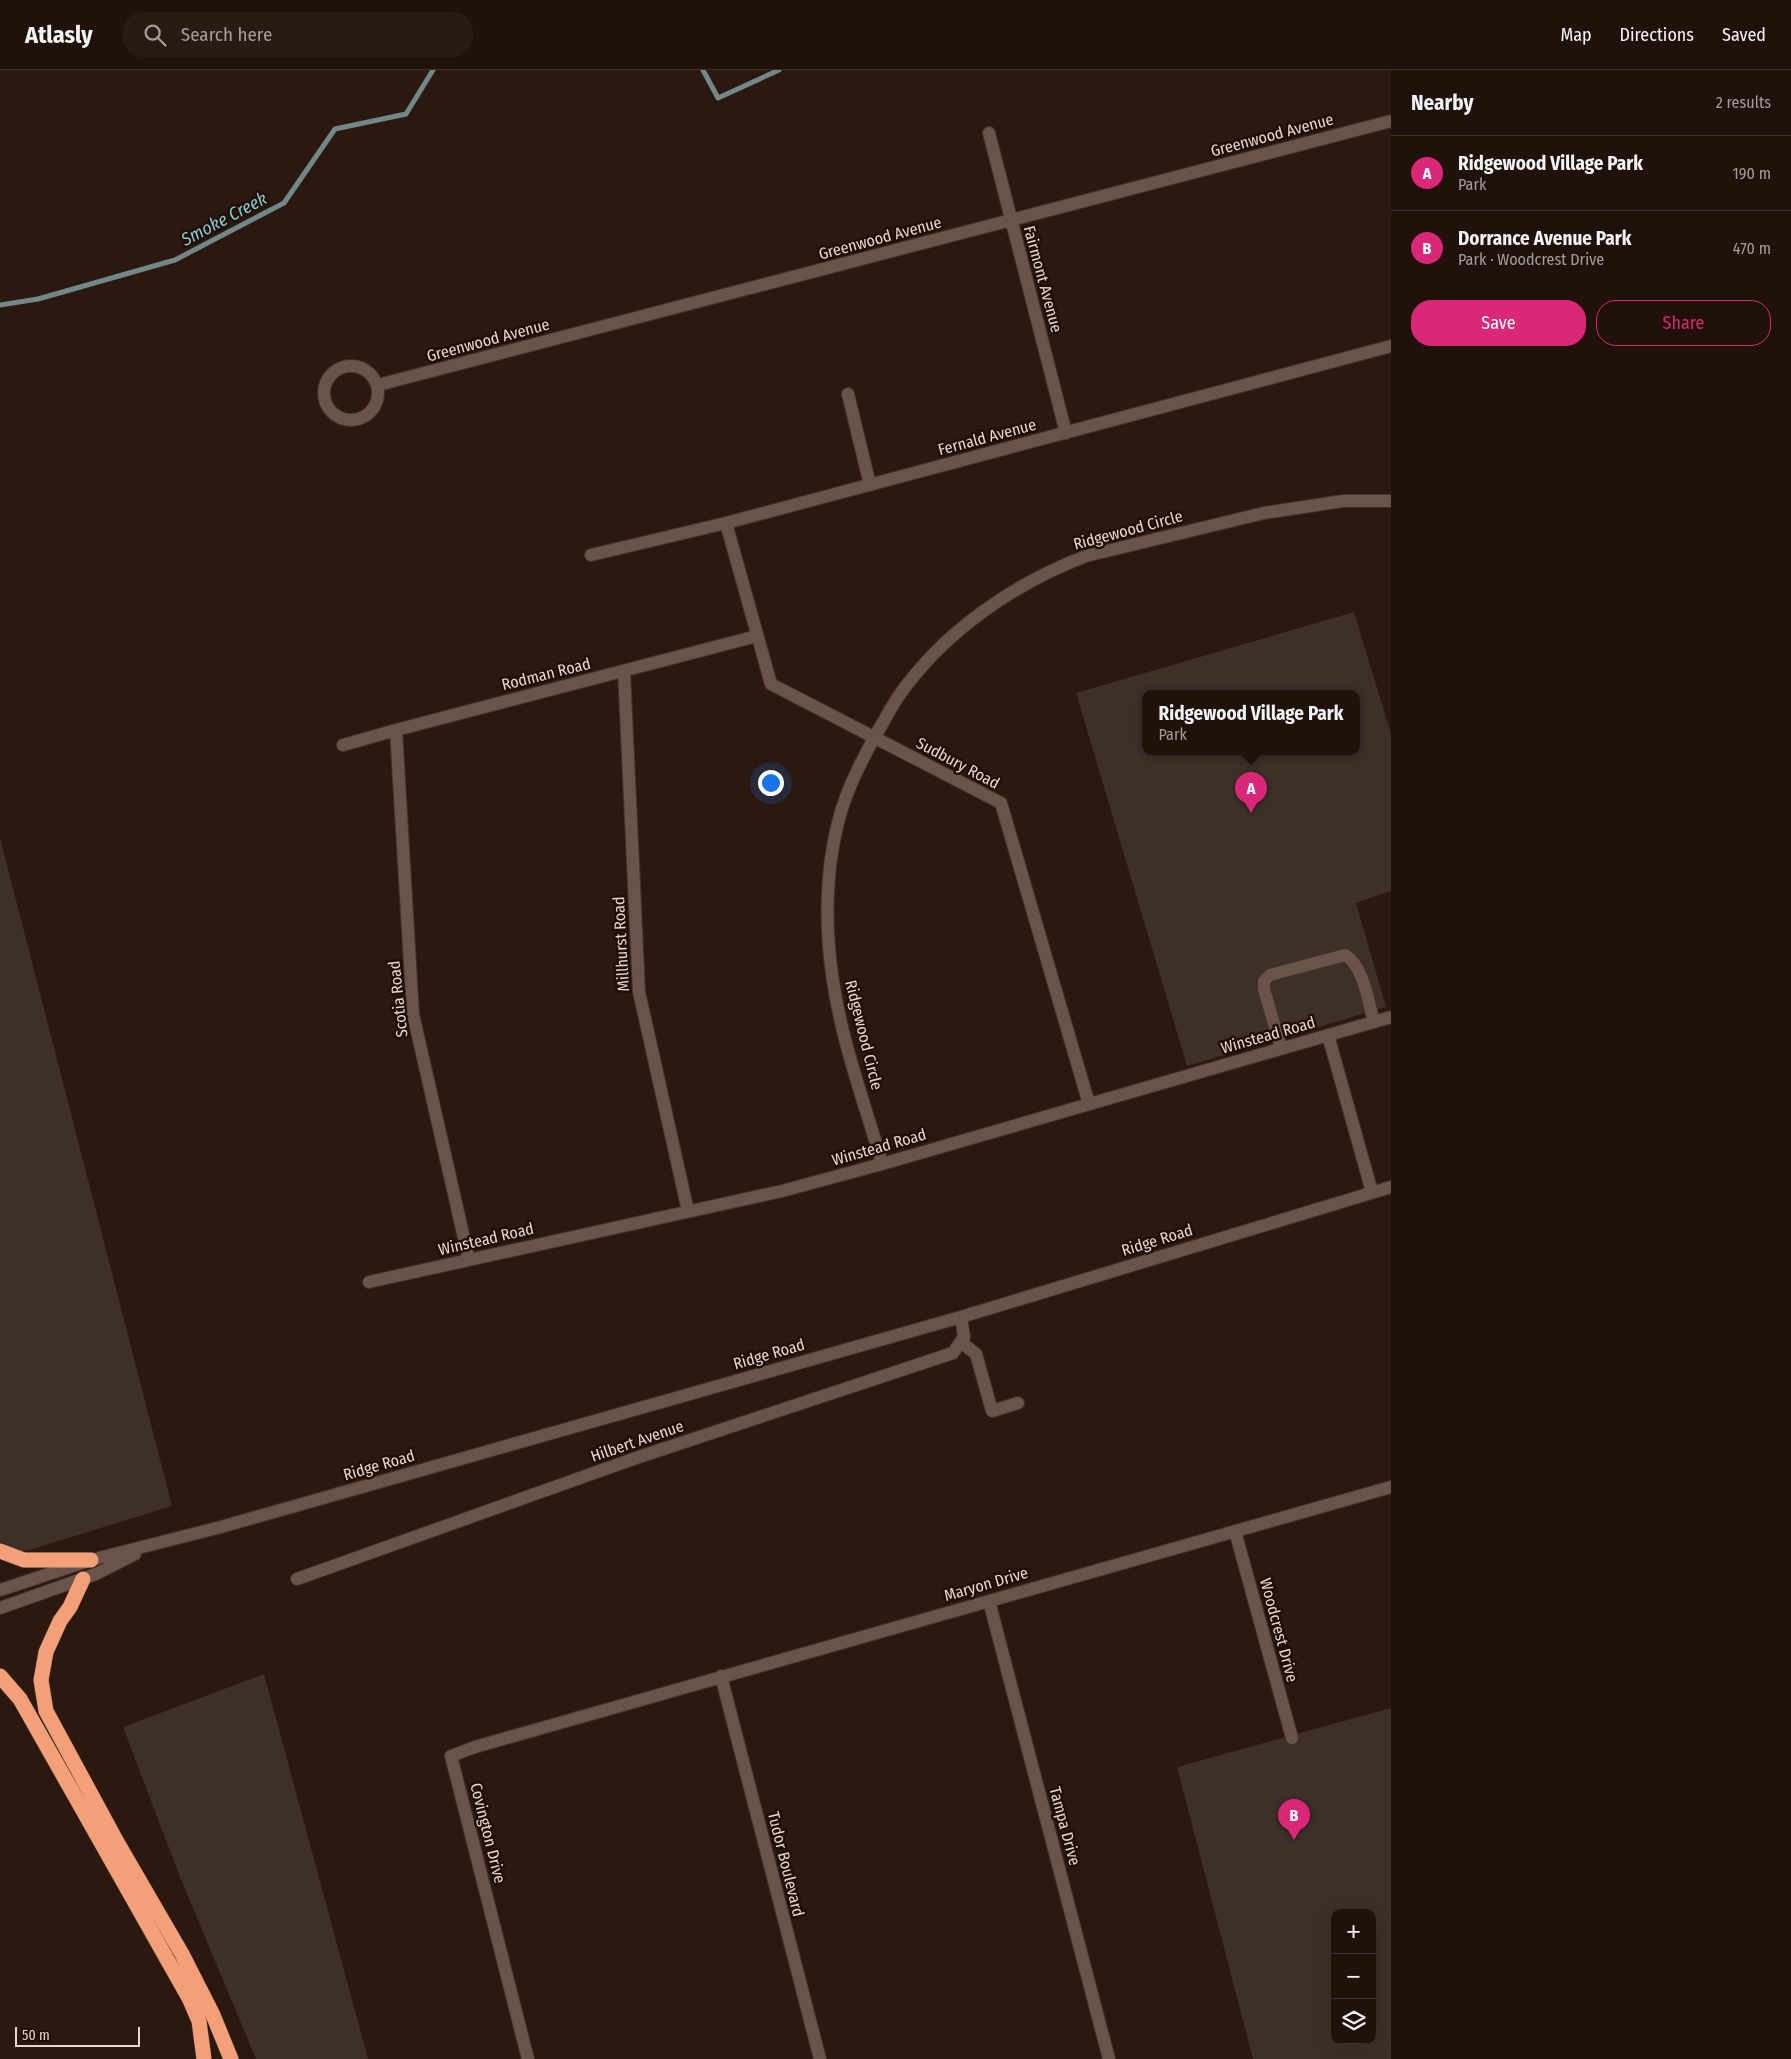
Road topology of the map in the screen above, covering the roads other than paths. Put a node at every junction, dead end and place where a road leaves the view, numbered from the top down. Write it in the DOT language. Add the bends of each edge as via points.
graph roads {
  1 [pos="1391,121"];
  2 [pos="989,133"];
  3 [pos="1011,220"];
  4 [pos="1391,346"];
  5 [pos="378,385"];
  6 [pos="848,394"];
  7 [pos="1066,432"];
  8 [pos="870,484"];
  9 [pos="1391,501"];
  10 [pos="726,523"];
  11 [pos="592,555"];
  12 [pos="758,636"];
  13 [pos="624,671"];
  14 [pos="396,730"];
  15 [pos="875,737"];
  16 [pos="344,745"];
  17 [pos="1391,1017"];
  18 [pos="1374,1022"];
  19 [pos="1328,1035"];
  20 [pos="1281,1048"];
  21 [pos="1089,1104"];
  22 [pos="882,1164"];
  23 [pos="1391,1187"];
  24 [pos="1372,1192"];
  25 [pos="688,1211"];
  26 [pos="469,1260"];
  27 [pos="369,1282"];
  28 [pos="961,1317"];
  29 [pos="961,1342"];
  30 [pos="1018,1403"];
  31 [pos="1391,1487"];
  32 [pos="1235,1531"];
  33 [pos="153,1545"];
  34 [pos="0,1550"];
  35 [pos="91,1560"];
  36 [pos="83,1579"];
  37 [pos="297,1579"];
  38 [pos="0,1590"];
  39 [pos="989,1601"];
  40 [pos="0,1608"];
  41 [pos="0,1676"];
  42 [pos="721,1676"];
  43 [pos="591,1714"];
  44 [pos="1292,1738"];
  45 [pos="204,2059"];
  46 [pos="231,2059"];
  47 [pos="528,2059"];
  48 [pos="820,2059"];
  49 [pos="1109,2059"];
  1 -- 3 [label="street, Greenwood Avenue"];
  2 -- 3 [label="street, Fairmont Avenue"];
  3 -- 5 [label="street, Greenwood Avenue"];
  3 -- 7 [label="street, Fairmont Avenue"];
  4 -- 7 [label="street, Fernald Avenue"];
  5 -- 5 [label="street" via="364,369 354,365 343,366 326,380 324,401 338,418 359,420 376,406"];
  6 -- 8 [label="street"];
  7 -- 8 [label="street, Fernald Avenue"];
  8 -- 10 [label="street, Fernald Avenue"];
  9 -- 15 [label="street, Ridgewood Circle" via="1344,500 1264,513 1064,564 996,602 957,632 899,697"];
  10 -- 11 [label="street, Fernald Avenue"];
  10 -- 12 [label="street, Sudbury Road"];
  12 -- 13 [label="street, Rodman Road"];
  12 -- 15 [label="street, Sudbury Road" via="771,684"];
  13 -- 14 [label="street, Rodman Road"];
  13 -- 25 [label="street, Millhurst Road" via="639,992"];
  14 -- 16 [label="street, Rodman Road"];
  14 -- 26 [label="street, Scotia Road" via="413,1014"];
  15 -- 21 [label="street, Sudbury Road" via="1001,803"];
  15 -- 22 [label="street, Ridgewood Circle" via="864,755 838,822 828,889 828,935 839,1015"];
  17 -- 18 [label="street, Winstead Road"];
  18 -- 19 [label="street, Winstead Road"];
  18 -- 20 [label="street" via="1359,969 1353,959 1346,955 1319,961 1270,975 1264,981"];
  19 -- 20 [label="street, Winstead Road"];
  19 -- 24 [label="street"];
  20 -- 21 [label="street, Winstead Road"];
  21 -- 22 [label="street, Winstead Road"];
  22 -- 25 [label="street, Winstead Road"];
  23 -- 24 [label="street, Ridge Road"];
  24 -- 28 [label="street, Ridge Road"];
  25 -- 26 [label="street, Winstead Road"];
  26 -- 27 [label="street, Winstead Road"];
  28 -- 29 [label="street" via="964,1337"];
  28 -- 33 [label="street, Ridge Road"];
  29 -- 30 [label="street" via="976,1354 992,1411"];
  29 -- 37 [label="street, Hilbert Avenue" via="953,1352 636,1458"];
  31 -- 32 [label="street, Maryon Drive"];
  32 -- 39 [label="street, Maryon Drive"];
  32 -- 44 [label="street, Woodcrest Drive"];
  33 -- 35 [label="street, Ridge Road"];
  33 -- 36 [label="street, Ridge Road"];
  34 -- 35 [label="highway" via="24,1560"];
  35 -- 38 [label="street, Ridge Road"];
  36 -- 40 [label="street, Ridge Road"];
  36 -- 46 [label="highway" via="46,1652 41,1680 46,1711 182,1954"];
  39 -- 42 [label="street, Maryon Drive"];
  39 -- 49 [label="street, Tampa Drive"];
  41 -- 45 [label="highway" via="20,1699 189,1998 199,2021"];
  42 -- 43 [label="street, Maryon Drive"];
  42 -- 48 [label="street, Tudor Boulevard"];
  43 -- 47 [label="street, Covington Drive" via="451,1756"];
}
